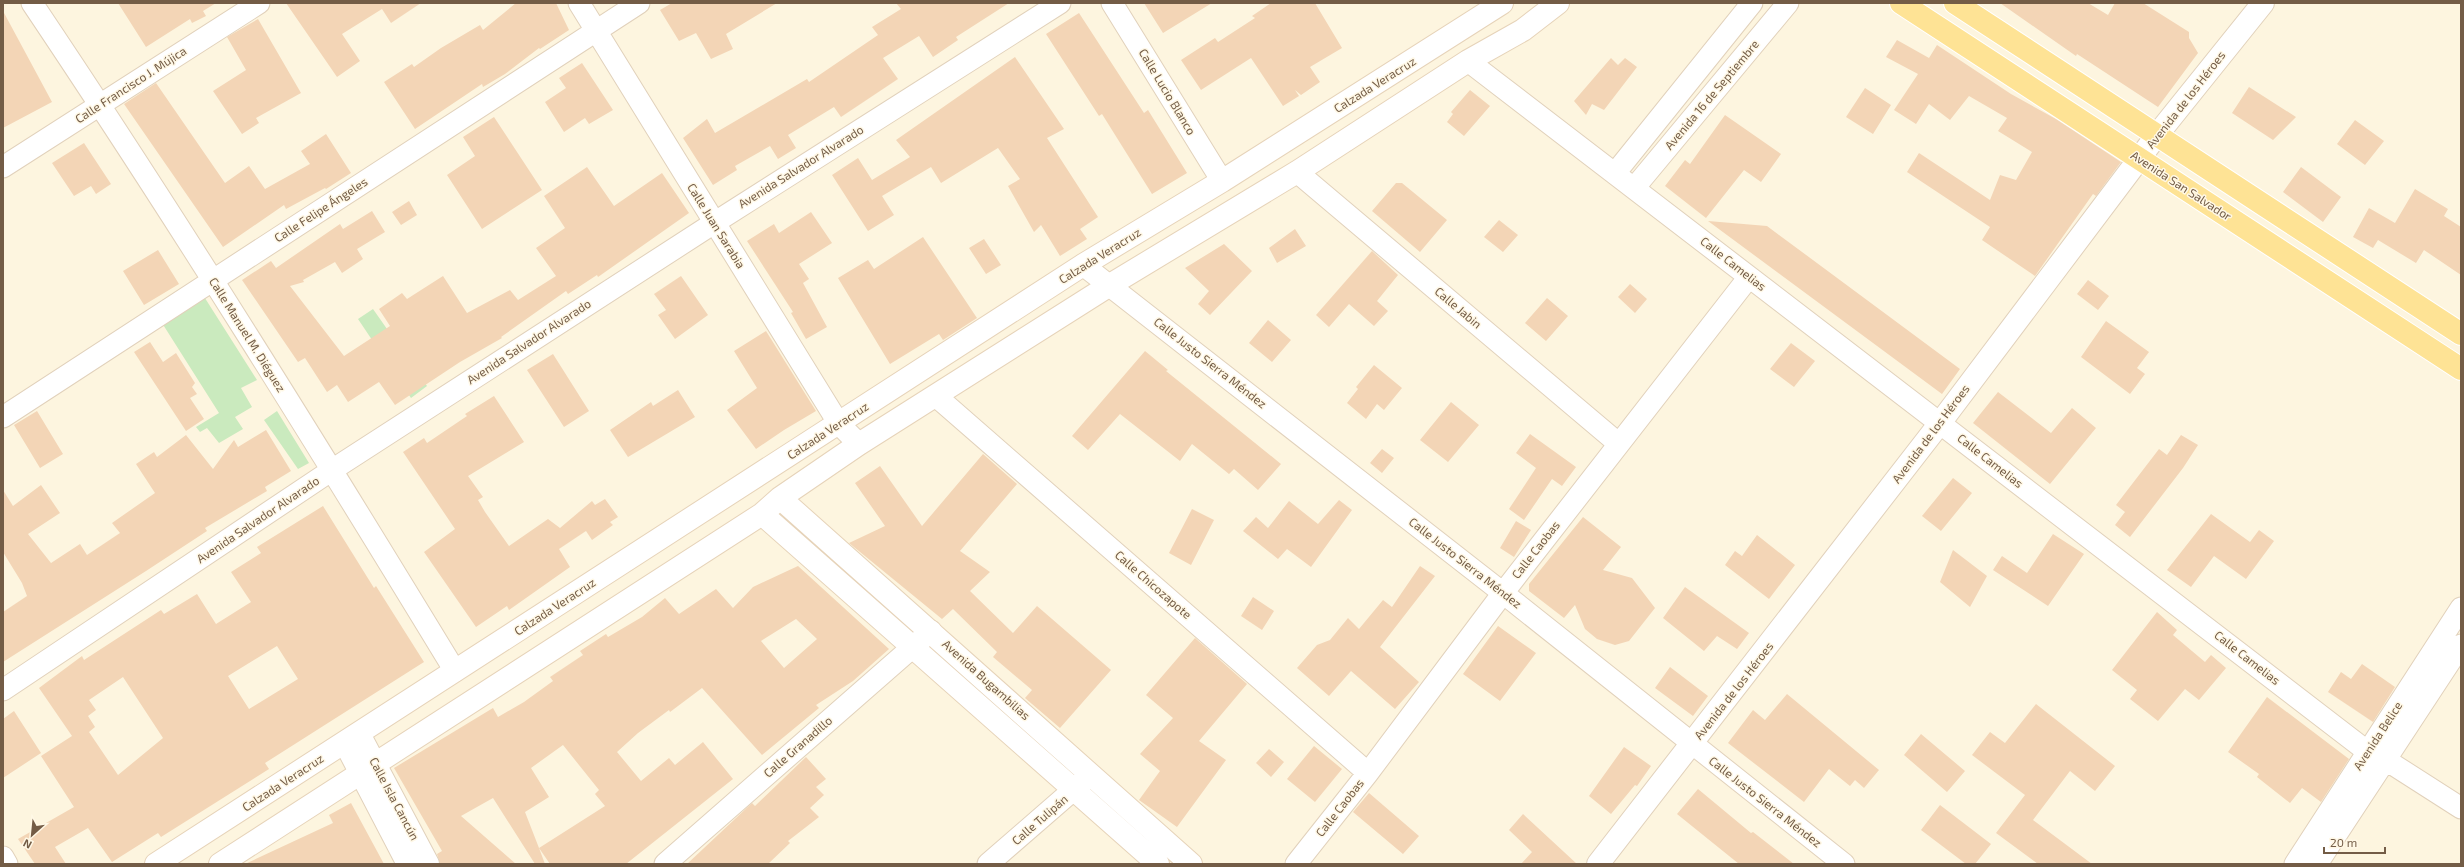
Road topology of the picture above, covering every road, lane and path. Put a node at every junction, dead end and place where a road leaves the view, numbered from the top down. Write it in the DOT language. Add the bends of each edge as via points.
graph roads {
  1 [pos="32,3"];
  2 [pos="259,3"];
  3 [pos="579,3"];
  4 [pos="639,3"];
  5 [pos="1060,3"];
  6 [pos="1112,3"];
  7 [pos="1502,3"];
  8 [pos="1558,3"];
  9 [pos="1752,3"];
  10 [pos="1788,3"];
  11 [pos="1901,3"];
  12 [pos="1955,3"];
  13 [pos="2263,3"];
  14 [pos="597,30"];
  15 [pos="1468,61"];
  16 [pos="100,105"];
  17 [pos="2157,135"];
  18 [pos="2139,159"];
  19 [pos="3,167"];
  20 [pos="1297,172"];
  21 [pos="1616,172"];
  22 [pos="1222,181"];
  23 [pos="1635,187"];
  24 [pos="714,223"];
  25 [pos="1084,265"];
  26 [pos="1749,276"];
  27 [pos="213,281"];
  28 [pos="1110,285"];
  29 [pos="2461,334"];
  30 [pos="2461,369"];
  31 [pos="937,397"];
  32 [pos="3,417"];
  33 [pos="1940,423"];
  34 [pos="840,424"];
  35 [pos="859,444"];
  36 [pos="1619,444"];
  37 [pos="332,470"];
  38 [pos="780,498"];
  39 [pos="762,514"];
  40 [pos="1503,593"];
  41 [pos="2461,608"];
  42 [pos="931,631"];
  43 [pos="2461,645"];
  44 [pos="913,646"];
  45 [pos="455,671"];
  46 [pos="3,690"];
  47 [pos="352,739"];
  48 [pos="1693,744"];
  49 [pos="2377,756"];
  50 [pos="367,767"];
  51 [pos="1368,773"];
  52 [pos="1091,775"];
  53 [pos="1075,789"];
  54 [pos="2461,808"];
  55 [pos="3,857"];
  56 [pos="7,864"];
  57 [pos="156,864"];
  58 [pos="220,864"];
  59 [pos="408,864"];
  60 [pos="428,864"];
  61 [pos="665,864"];
  62 [pos="988,864"];
  63 [pos="1158,864"];
  64 [pos="1191,864"];
  65 [pos="1296,864"];
  66 [pos="1598,864"];
  67 [pos="1844,864"];
  68 [pos="2294,864"];
  69 [pos="2317,864"];
  1 -- 16 [label="street, Calle Manuel M. Diéguez"];
  2 -- 16 [label="street, Calle Francisco J. Mújica"];
  3 -- 14 [label="street, Calle Juan Sarabia"];
  4 -- 14 [label="street, Calle Felipe Ángeles"];
  5 -- 24 [label="street, Avenida Salvador Alvarado"];
  6 -- 22 [label="street, Calle Lucio Blanco"];
  7 -- 22 [label="main road, Calzada Veracruz"];
  8 -- 15 [label="main road" via="1523,30"];
  9 -- 21 [label="street, Avenida 16 de Septiembre"];
  10 -- 23 [label="street, Avenida 16 de Septiembre"];
  11 -- 18 [label="main road, Avenida San Salvador"];
  12 -- 17 [label="main road"];
  13 -- 17 [label="main road, Avenida de los Héroes"];
  14 -- 24 [label="street, Calle Juan Sarabia"];
  14 -- 27 [label="street, Calle Felipe Ángeles"];
  15 -- 20 [label="main road"];
  15 -- 21 [label="street, Calle Camelias"];
  16 -- 19 [label="street, Calle Francisco J. Mújica"];
  16 -- 27 [label="street, Calle Manuel M. Diéguez"];
  17 -- 18 [label="main road, Avenida de los Héroes"];
  17 -- 29 [label="main road"];
  18 -- 30 [label="main road, Avenida San Salvador"];
  18 -- 33 [label="main road, Avenida de los Héroes"];
  20 -- 28 [label="main road"];
  20 -- 36 [label="street, Calle Jabin"];
  21 -- 23 [label="street, Calle Camelias"];
  22 -- 25 [label="main road, Calzada Veracruz"];
  23 -- 26 [label="street, Calle Camelias"];
  24 -- 34 [label="street, Calle Juan Sarabia"];
  24 -- 37 [label="street, Avenida Salvador Alvarado"];
  25 -- 28 [label="street, Calle Justo Sierra Méndez"];
  25 -- 34 [label="main road, Calzada Veracruz"];
  26 -- 33 [label="street, Calle Camelias"];
  26 -- 36 [label="street, Calle Caobas"];
  27 -- 32 [label="street, Calle Felipe Ángeles"];
  27 -- 37 [label="street, Calle Manuel M. Diéguez"];
  28 -- 31 [label="main road"];
  28 -- 40 [label="street, Calle Justo Sierra Méndez"];
  31 -- 35 [label="main road"];
  31 -- 51 [label="street, Calle Chicozapote"];
  33 -- 48 [label="main road, Avenida de los Héroes"];
  33 -- 49 [label="street, Calle Camelias"];
  34 -- 35 [label="street, Calle Juan Sarabia"];
  34 -- 45 [label="main road, Calzada Veracruz"];
  35 -- 38 [label="main road"];
  36 -- 40 [label="street, Calle Caobas"];
  37 -- 45 [label="street, Calle Manuel M. Diéguez"];
  37 -- 46 [label="street, Avenida Salvador Alvarado"];
  38 -- 39 [label="main road"];
  38 -- 42 [label="main road, Avenida Bugambilias"];
  39 -- 44 [label="main road, Avenida Bugambilias"];
  39 -- 50 [label="main road"];
  40 -- 48 [label="street, Calle Justo Sierra Méndez"];
  40 -- 51 [label="street, Calle Caobas"];
  41 -- 49 [label="street, Avenida Belice"];
  42 -- 44 [label="street, Calle Granadillo"];
  42 -- 52 [label="main road, Avenida Bugambilias"];
  43 -- 49 [label="street, Avenida Belice"];
  44 -- 53 [label="main road, Avenida Bugambilias"];
  44 -- 61 [label="street, Calle Granadillo"];
  45 -- 47 [label="main road, Calzada Veracruz"];
  47 -- 50 [label="main road, Calle Isla Cancún"];
  47 -- 57 [label="main road, Calzada Veracruz"];
  48 -- 66 [label="main road, Avenida de los Héroes"];
  48 -- 67 [label="street, Calle Justo Sierra Méndez"];
  49 -- 54 [label="street, Calle Camelias"];
  49 -- 68 [label="street, Avenida Belice"];
  49 -- 69 [label="street, Avenida Belice"];
  50 -- 58 [label="main road"];
  50 -- 59 [label="main road, Calle Isla Cancún"];
  50 -- 60 [label="main road, Calle Isla Cancún"];
  51 -- 65 [label="street, Calle Caobas"];
  52 -- 53 [label="street, Calle Tulipán"];
  52 -- 64 [label="main road, Avenida Bugambilias"];
  53 -- 62 [label="street, Calle Tulipán"];
  53 -- 63 [label="main road, Avenida Bugambilias"];
  55 -- 56 [label="street"];
}
